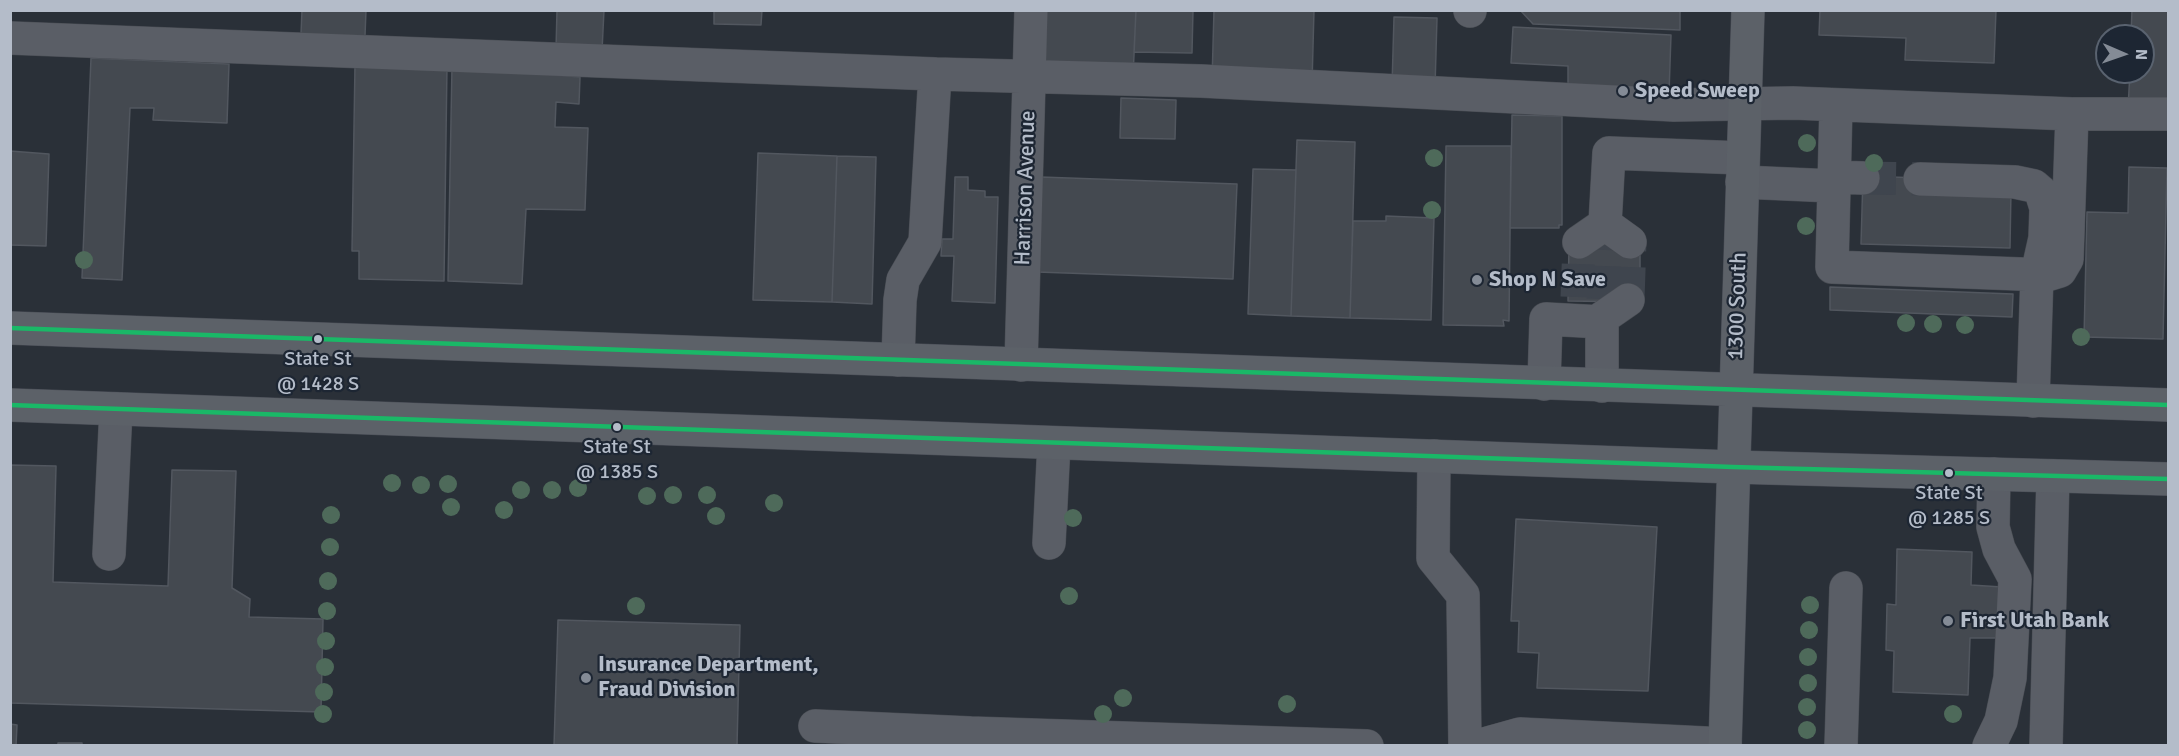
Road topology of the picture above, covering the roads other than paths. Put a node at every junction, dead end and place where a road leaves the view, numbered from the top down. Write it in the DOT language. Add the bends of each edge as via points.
graph roads {
  1 [pos="1031,10"];
  2 [pos="1748,10"];
  3 [pos="10,38"];
  4 [pos="935,74"];
  5 [pos="1029,78"];
  6 [pos="1745,104"];
  7 [pos="1836,105"];
  8 [pos="2072,114"];
  9 [pos="2169,114"];
  10 [pos="1743,170"];
  11 [pos="1920,179"];
  12 [pos="1843,180"];
  13 [pos="1605,238"];
  14 [pos="2037,274"];
  15 [pos="10,328"];
  16 [pos="898,360"];
  17 [pos="1020,365"];
  18 [pos="1544,384"];
  19 [pos="1602,386"];
  20 [pos="1735,391"];
  21 [pos="2033,401"];
  22 [pos="10,405"];
  23 [pos="2169,405"];
  24 [pos="116,409"];
  25 [pos="1054,442"];
  26 [pos="1434,456"];
  27 [pos="1733,467"];
  28 [pos="1994,474"];
  29 [pos="2053,476"];
  30 [pos="2169,479"];
  31 [pos="1049,543"];
  32 [pos="110,554"];
  33 [pos="1846,588"];
  34 [pos="815,726"];
  35 [pos="970,739"];
  36 [pos="1725,745"];
  37 [pos="1367,746"];
  38 [pos="1465,746"];
  39 [pos="1477,746"];
  40 [pos="1841,746"];
  41 [pos="1989,746"];
  42 [pos="2046,746"];
  1 -- 5 [label="street, Harrison Avenue"];
  2 -- 6 [label="main road, 1300 South"];
  3 -- 4 [label="street"];
  4 -- 5 [label="street"];
  4 -- 16 [label="street" via="925,242 903,280"];
  5 -- 6 [label="street" via="1201,81 1674,105"];
  5 -- 17 [label="street, Harrison Avenue"];
  6 -- 7 [label="street"];
  6 -- 10 [label="main road, 1300 South"];
  7 -- 8 [label="street"];
  7 -- 12 [label="street"];
  8 -- 9 [label="street"];
  8 -- 14 [label="street" via="2067,259 2065,266 2054,274"];
  10 -- 12 [label="street"];
  10 -- 13 [label="street" via="1609,153"];
  10 -- 20 [label="main road, 1300 South"];
  11 -- 14 [label="street" via="2034,186 2041,192 2046,208 2044,251"];
  12 -- 14 [label="street" via="1832,267"];
  14 -- 21 [label="street"];
  15 -- 16 [label="main road"];
  16 -- 17 [label="main road"];
  17 -- 18 [label="main road"];
  18 -- 19 [label="main road"];
  18 -- 19 [label="street" via="1546,319 1603,307"];
  19 -- 20 [label="main road"];
  20 -- 21 [label="main road"];
  20 -- 27 [label="main road, 1300 South"];
  21 -- 23 [label="main road"];
  22 -- 24 [label="main road"];
  24 -- 25 [label="main road"];
  24 -- 32 [label="street"];
  25 -- 26 [label="main road"];
  25 -- 31 [label="street"];
  26 -- 27 [label="main road"];
  26 -- 38 [label="street" via="1433,558 1463,595"];
  27 -- 28 [label="main road"];
  27 -- 36 [label="main road, 1300 South"];
  28 -- 29 [label="main road"];
  28 -- 41 [label="street" via="1993,527 1999,549 2015,579 2010,678 2001,721"];
  29 -- 30 [label="main road"];
  29 -- 42 [label="street"];
  33 -- 40 [label="street"];
  34 -- 35 [label="street"];
  35 -- 37 [label="street"];
  36 -- 39 [label="street" via="1520,735"];
}
